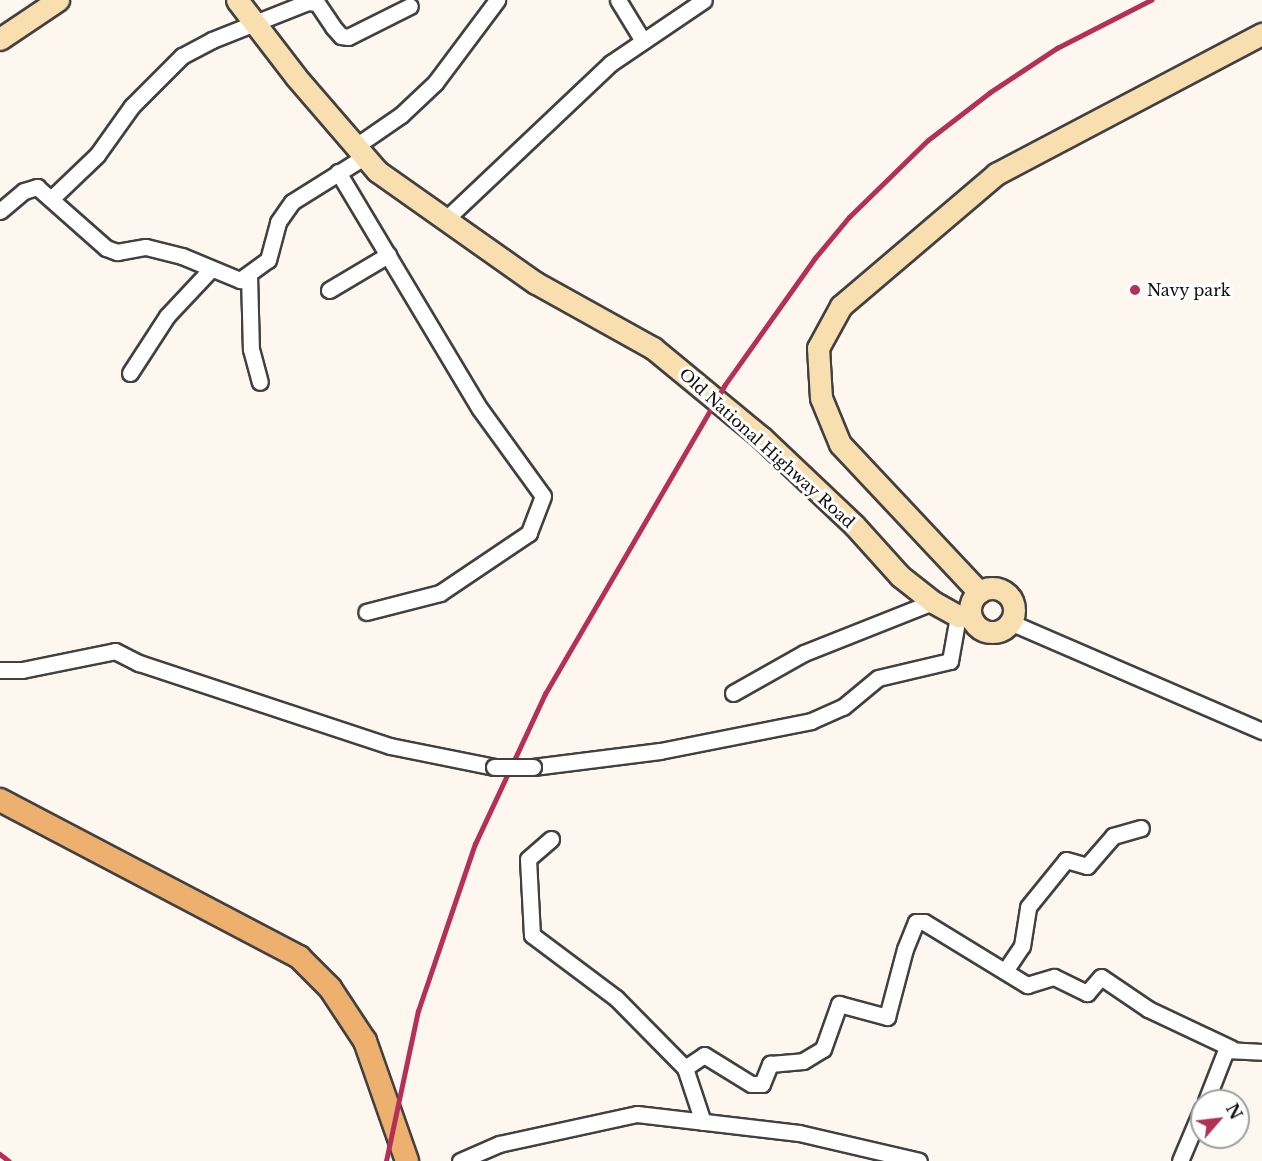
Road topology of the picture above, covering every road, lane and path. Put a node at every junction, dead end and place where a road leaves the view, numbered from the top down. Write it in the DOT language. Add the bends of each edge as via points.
graph roads {
  1 [pos="58,0"];
  2 [pos="237,0"];
  3 [pos="497,0"];
  4 [pos="618,0"];
  5 [pos="704,0"];
  6 [pos="319,2"];
  7 [pos="410,6"];
  8 [pos="255,23"];
  9 [pos="1262,34"];
  10 [pos="0,39"];
  11 [pos="643,41"];
  12 [pos="360,151"];
  13 [pos="338,172"];
  14 [pos="51,199"];
  15 [pos="0,211"];
  16 [pos="446,219"];
  17 [pos="388,255"];
  18 [pos="211,269"];
  19 [pos="249,275"];
  20 [pos="329,290"];
  21 [pos="130,374"];
  22 [pos="260,382"];
  23 [pos="979,592"];
  24 [pos="933,602"];
  25 [pos="366,612"];
  26 [pos="964,616"];
  27 [pos="1010,622"];
  28 [pos="0,670"];
  29 [pos="733,693"];
  30 [pos="1262,731"];
  31 [pos="0,800"];
  32 [pos="0,816"];
  33 [pos="1141,828"];
  34 [pos="551,839"];
  35 [pos="1005,971"];
  36 [pos="1231,1048"];
  37 [pos="1262,1052"];
  38 [pos="685,1068"];
  39 [pos="1210,1089"];
  40 [pos="703,1122"];
  41 [pos="1190,1137"];
  42 [pos="882,1157"];
  43 [pos="391,1161"];
  44 [pos="407,1161"];
  45 [pos="460,1161"];
  46 [pos="919,1161"];
  47 [pos="1180,1161"];
  1 -- 10 [label="main road"];
  2 -- 8 [label="main road, Old National Highway Road"];
  3 -- 12 [label="street" via="435,83"];
  4 -- 11 [label="street"];
  5 -- 11 [label="street"];
  6 -- 7 [label="street" via="333,27 348,37"];
  6 -- 8 [label="street" via="308,2"];
  8 -- 12 [label="main road, Old National Highway Road"];
  8 -- 14 [label="street" via="182,56 132,106 97,155"];
  9 -- 23 [label="main road" via="996,174 841,306 818,348 820,398 840,444"];
  11 -- 16 [label="street" via="611,63"];
  12 -- 13 [label="street"];
  12 -- 16 [label="main road, Old National Highway Road" via="377,171"];
  13 -- 17 [label="street"];
  13 -- 19 [label="street" via="292,202 278,222 268,260"];
  14 -- 15 [label="street" via="37,187 24,190"];
  14 -- 18 [label="street" via="106,248 117,252 146,247 182,256"];
  16 -- 24 [label="main road, Old National Highway Road" via="536,283 653,348 682,370 761,437 855,526 900,576"];
  17 -- 20 [label="street"];
  17 -- 25 [label="street" via="480,409 543,496 529,533 440,593"];
  18 -- 19 [label="street" via="240,280"];
  18 -- 21 [label="street" via="167,316"];
  19 -- 22 [label="street" via="251,349"];
  23 -- 26 [label="main road"];
  23 -- 27 [label="main road" via="995,588 1010,597"];
  24 -- 26 [label="main road, Old National Highway Road"];
  24 -- 29 [label="street" via="804,653"];
  26 -- 27 [label="main road" via="978,628 992,632"];
  26 -- 28 [label="street, bridge" via="950,661 878,678 843,707 811,721 660,751 533,766 494,767 390,746 139,663 115,651 22,670"];
  27 -- 30 [label="street"];
  31 -- 44 [label="main road" via="299,957 330,988 365,1041"];
  32 -- 43 [label="main road" via="290,969 319,998 352,1047"];
  33 -- 35 [label="street" via="1113,836 1087,866 1066,860 1028,907 1022,946"];
  34 -- 38 [label="street" via="528,859 532,935 616,998"];
  35 -- 36 [label="street" via="1027,985 1054,977 1087,993 1101,977 1148,1009"];
  35 -- 38 [label="street" via="924,922 916,922 886,1017 839,1004 823,1049 802,1061 770,1064 762,1084 751,1084 704,1056"];
  36 -- 37 [label="street"];
  36 -- 39 [label="street" via="1221,1056"];
  38 -- 40 [label="street"];
  40 -- 42 [label="street" via="799,1134"];
  40 -- 45 [label="street" via="637,1113 499,1144"];
  41 -- 47 [label="street"];
  42 -- 46 [label="street"];
}
